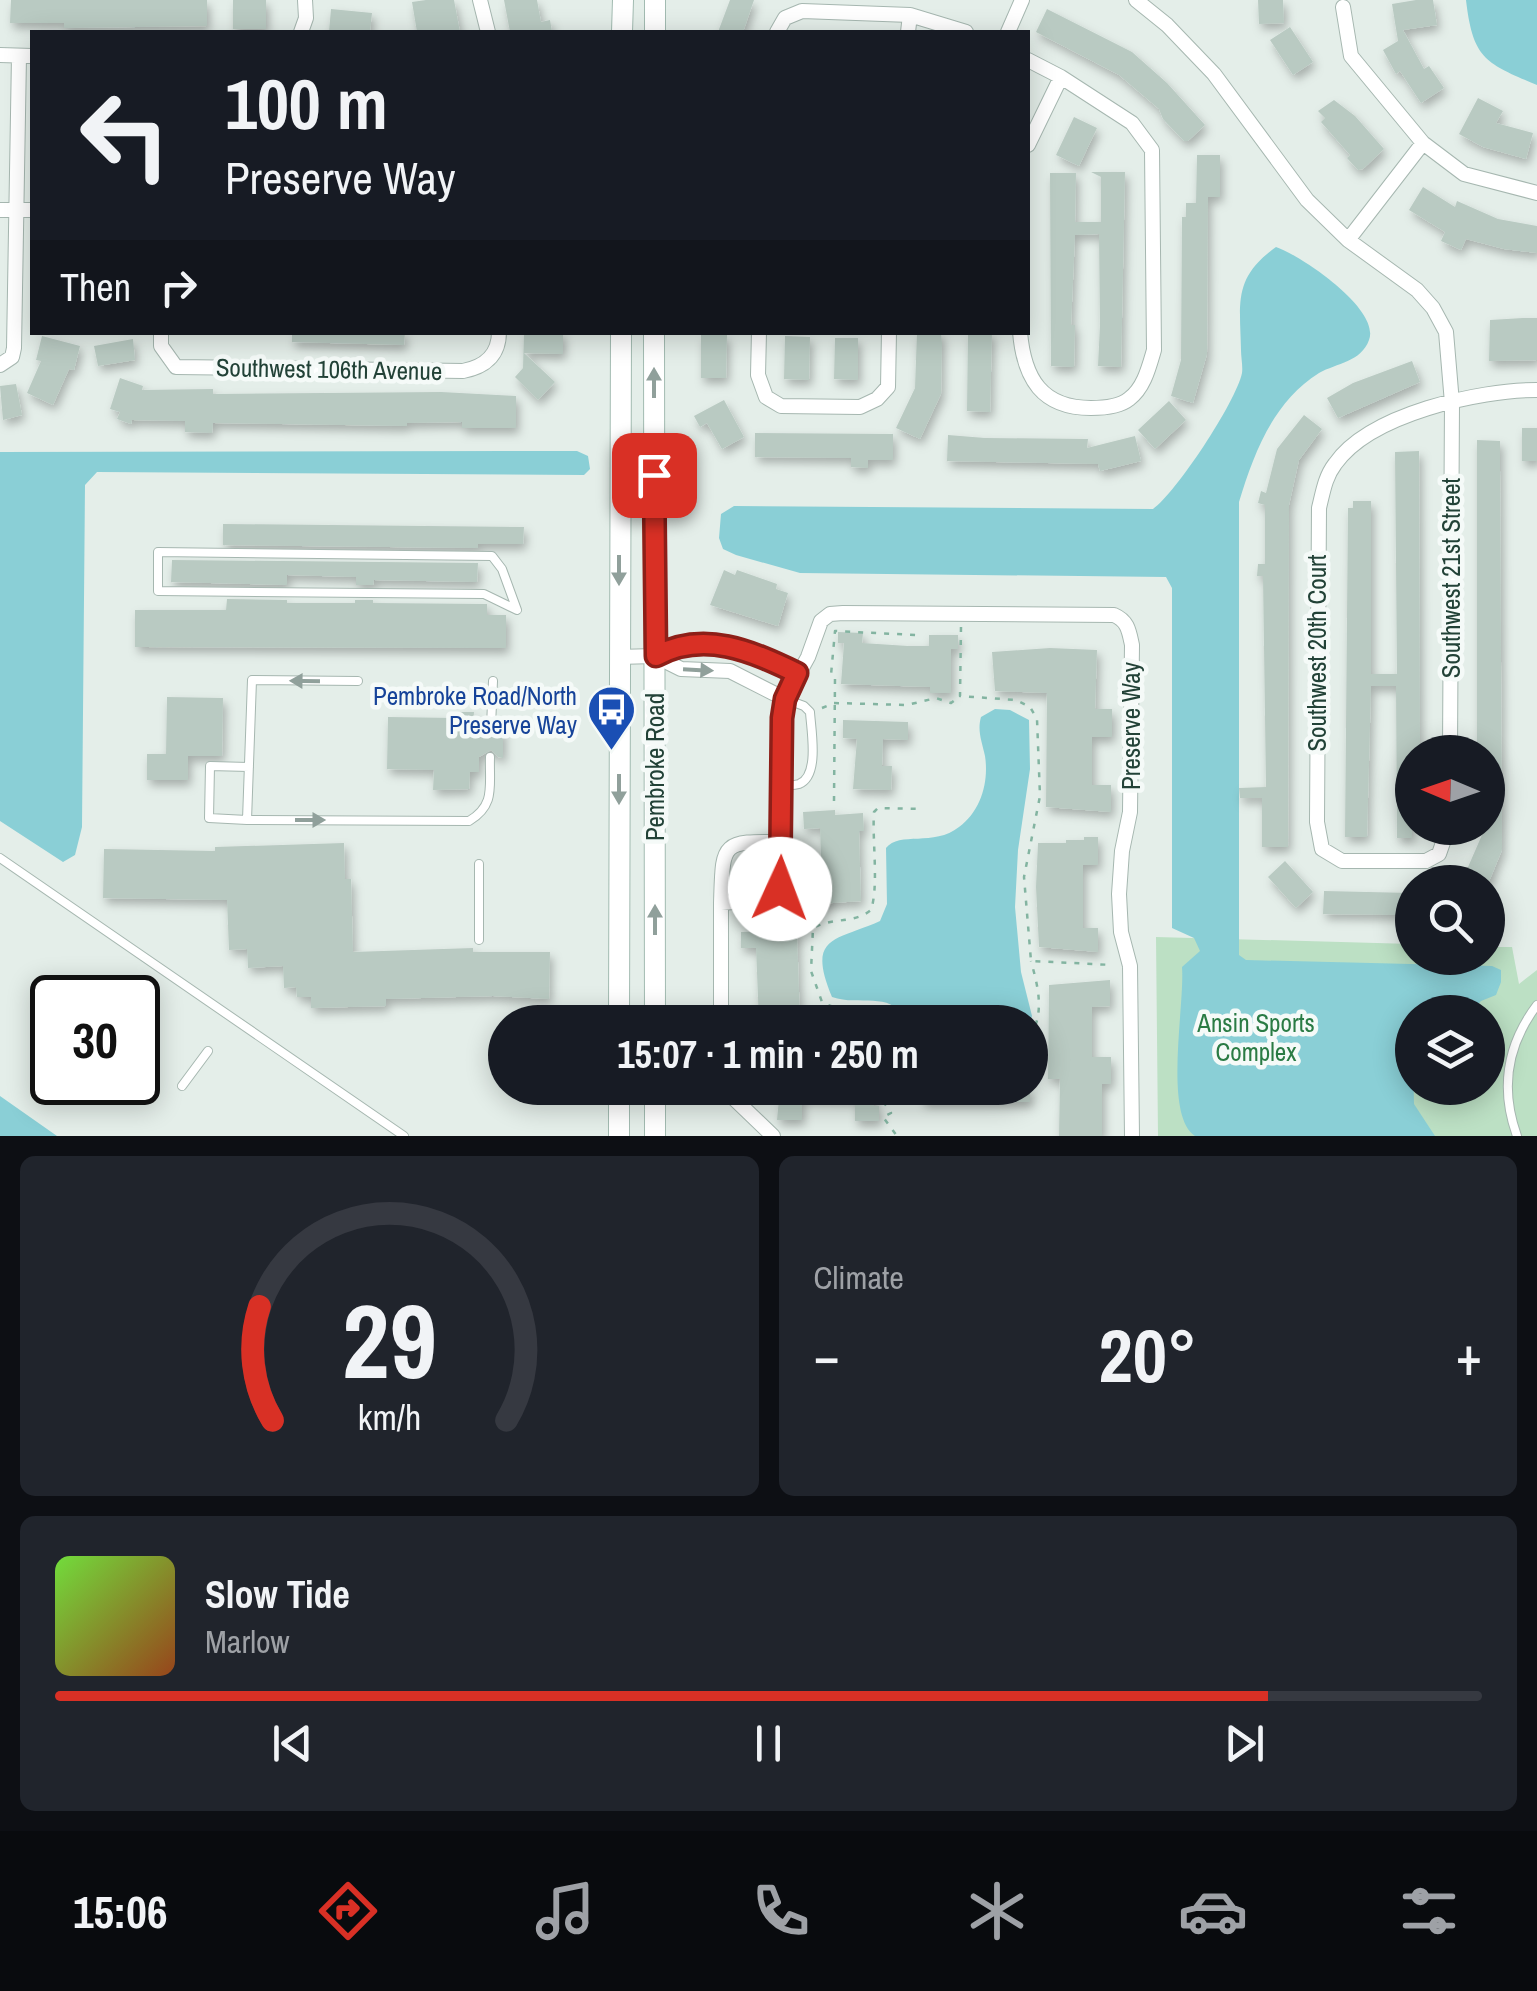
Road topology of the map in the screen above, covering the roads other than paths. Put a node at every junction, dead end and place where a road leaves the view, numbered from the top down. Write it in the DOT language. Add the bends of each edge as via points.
graph roads {
  1 [pos="305,0"];
  2 [pos="480,0"];
  3 [pos="623,0"];
  4 [pos="656,0"];
  5 [pos="1022,0"];
  6 [pos="1136,0"];
  7 [pos="1343,7"];
  8 [pos="910,15"];
  9 [pos="302,30"];
  10 [pos="488,30"];
  11 [pos="622,30"];
  12 [pos="655,30"];
  13 [pos="777,30"];
  14 [pos="908,30"];
  15 [pos="959,30"];
  16 [pos="1009,30"];
  17 [pos="0,55"];
  18 [pos="26,56"];
  19 [pos="1030,61"];
  20 [pos="1061,76"];
  21 [pos="1030,142"];
  22 [pos="1423,143"];
  23 [pos="1537,193"];
  24 [pos="0,210"];
  25 [pos="25,210"];
  26 [pos="1348,240"];
  27 [pos="161,335"];
  28 [pos="499,335"];
  29 [pos="620,335"];
  30 [pos="654,335"];
  31 [pos="759,335"];
  32 [pos="888,335"];
  33 [pos="1021,335"];
  34 [pos="2,364"];
  35 [pos="1537,390"];
  36 [pos="1452,403"];
  37 [pos="517,610"];
  38 [pos="752,652"];
  39 [pos="656,656"];
  40 [pos="618,657"];
  41 [pos="797,673"];
  42 [pos="742,677"];
  43 [pos="493,680"];
  44 [pos="358,681"];
  45 [pos="785,699"];
  46 [pos="491,726"];
  47 [pos="1450,735"];
  48 [pos="490,757"];
  49 [pos="249,767"];
  50 [pos="782,785"];
  51 [pos="247,820"];
  52 [pos="781,842"];
  53 [pos="1442,845"];
  54 [pos="0,858"];
  55 [pos="479,864"];
  56 [pos="721,903"];
  57 [pos="479,940"];
  58 [pos="619,1005"];
  59 [pos="655,1005"];
  60 [pos="721,1005"];
  61 [pos="1537,1006"];
  62 [pos="208,1051"];
  63 [pos="182,1086"];
  64 [pos="619,1105"];
  65 [pos="655,1105"];
  66 [pos="741,1105"];
  67 [pos="404,1136"];
  68 [pos="620,1136"];
  69 [pos="655,1136"];
  70 [pos="773,1136"];
  71 [pos="1132,1136"];
  72 [pos="1517,1136"];
  1 -- 9 [label="street"];
  2 -- 10 [label="street"];
  3 -- 11 [label="main road"];
  4 -- 12 [label="main road"];
  5 -- 16 [label="street"];
  6 -- 26 [label="street, Southwest 21st Street" via="1214,74 1307,200"];
  7 -- 22 [label="street" via="1351,56"];
  8 -- 13 [label="street" via="802,11"];
  8 -- 14 [label="street"];
  8 -- 15 [label="street"];
  17 -- 18 [label="street"];
  18 -- 25 [label="street"];
  19 -- 20 [label="street"];
  20 -- 21 [label="street"];
  20 -- 33 [label="street" via="1132,122 1152,150 1154,350 1130,398 1108,408 1080,408 1054,402 1038,389"];
  22 -- 23 [label="street" via="1464,174"];
  22 -- 26 [label="street"];
  24 -- 25 [label="street"];
  25 -- 34 [label="street" via="14,348"];
  26 -- 36 [label="street, Southwest 21st Street" via="1433,308 1446,332"];
  27 -- 28 [label="street, Southwest 106th Avenue" via="176,367 462,371 490,360"];
  29 -- 40 [label="main road, Pembroke Road, one-way"];
  39 -- 30 [label="main road, Pembroke Road, one-way"];
  31 -- 32 [label="street" via="758,375 766,398 781,406 860,407 888,387"];
  35 -- 36 [label="street"];
  36 -- 47 [label="street, Southwest 21st Street"];
  36 -- 53 [label="street, Southwest 20th Court" via="1380,428 1337,460 1325,480 1318,538 1316,822 1322,849 1342,861 1426,861"];
  37 -- 37 [label="lane" via="492,556 158,552 158,591 484,594"];
  38 -- 39 [label="street" via="699,643"];
  38 -- 41 [label="street"];
  38 -- 42 [label="street"];
  39 -- 40 [label="street"];
  39 -- 42 [label="street, one-way" via="680,669"];
  59 -- 39 [label="main road, Pembroke Road, one-way"];
  40 -- 58 [label="main road, Pembroke Road, one-way"];
  41 -- 45 [label="street, Preserve Way"];
  41 -- 71 [label="street, Preserve Way" via="830,614 1122,618 1132,645 1130,812 1119,894 1130,966"];
  42 -- 45 [label="street"];
  43 -- 46 [label="lane"];
  44 -- 49 [label="lane, one-way" via="252,680"];
  45 -- 50 [label="street, Preserve Way"];
  45 -- 50 [label="lane" via="810,712 809,776"];
  51 -- 48 [label="lane, one-way" via="469,821 489,802"];
  49 -- 51 [label="lane"];
  49 -- 51 [label="lane" via="210,766 209,818"];
  50 -- 52 [label="street, Preserve Way"];
  52 -- 56 [label="street, Preserve Way" via="780,889 773,898"];
  52 -- 56 [label="street" via="742,841 727,849"];
  54 -- 67 [label="lane"];
  55 -- 57 [label="lane"];
  56 -- 60 [label="street"];
  61 -- 72 [label="lane" via="1524,1023 1506,1088"];
  62 -- 63 [label="lane"];
  64 -- 68 [label="main road"];
  65 -- 69 [label="main road"];
  66 -- 70 [label="street"];
}
